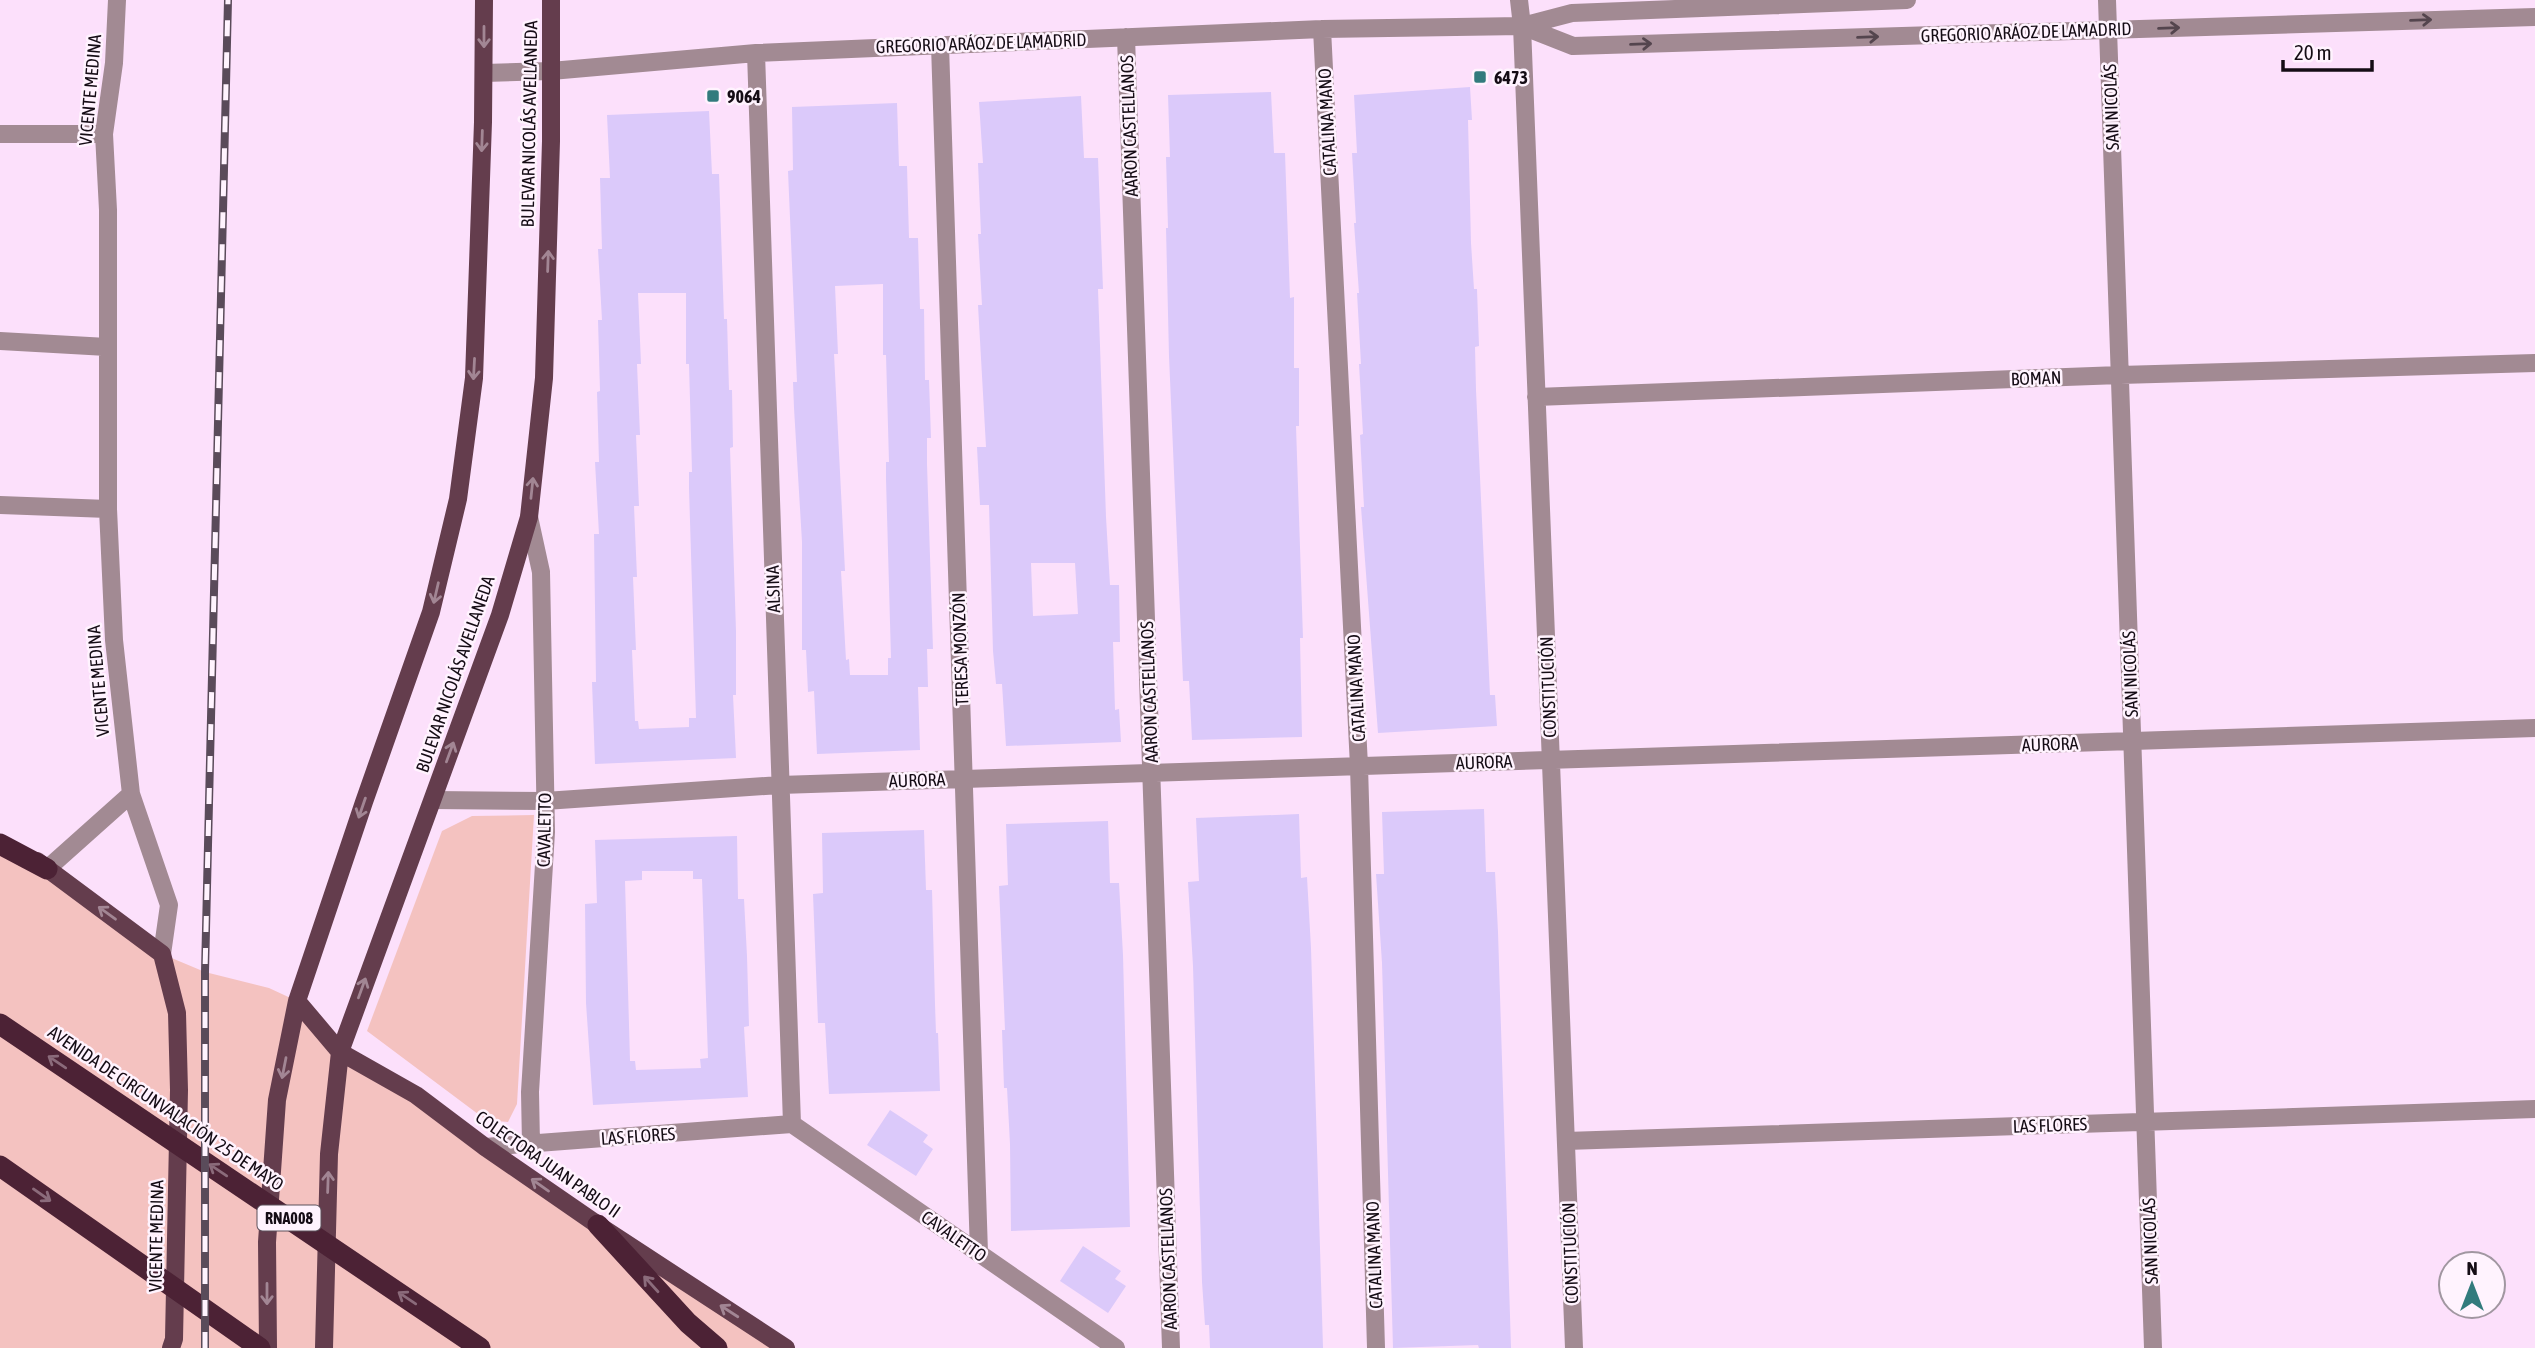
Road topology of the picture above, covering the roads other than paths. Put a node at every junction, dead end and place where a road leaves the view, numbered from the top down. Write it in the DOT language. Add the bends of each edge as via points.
graph roads {
  1 [pos="117,0"];
  2 [pos="484,0"];
  3 [pos="551,0"];
  4 [pos="1519,0"];
  5 [pos="1907,0"];
  6 [pos="2107,0"];
  7 [pos="2535,17"];
  8 [pos="1522,26"];
  9 [pos="1322,29"];
  10 [pos="2108,30"];
  11 [pos="1126,37"];
  12 [pos="940,45"];
  13 [pos="756,53"];
  14 [pos="551,71"];
  15 [pos="484,73"];
  16 [pos="0,134"];
  17 [pos="104,134"];
  18 [pos="0,341"];
  19 [pos="107,347"];
  20 [pos="2535,363"];
  21 [pos="2120,375"];
  22 [pos="1536,397"];
  23 [pos="0,505"];
  24 [pos="108,509"];
  25 [pos="529,517"];
  26 [pos="2535,728"];
  27 [pos="2133,741"];
  28 [pos="1551,760"];
  29 [pos="1359,766"];
  30 [pos="1152,773"];
  31 [pos="965,779"];
  32 [pos="780,785"];
  33 [pos="131,794"];
  34 [pos="433,800"];
  35 [pos="545,801"];
  36 [pos="0,834"];
  37 [pos="0,844"];
  38 [pos="47,869"];
  39 [pos="162,954"];
  40 [pos="297,1001"];
  41 [pos="0,1024"];
  42 [pos="340,1052"];
  43 [pos="2535,1109"];
  44 [pos="2146,1121"];
  45 [pos="792,1124"];
  46 [pos="1566,1141"];
  47 [pos="531,1144"];
  48 [pos="485,1147"];
  49 [pos="0,1166"];
  50 [pos="598,1225"];
  51 [pos="979,1253"];
  52 [pos="472,1342"];
  53 [pos="171,1348"];
  54 [pos="260,1348"];
  55 [pos="268,1348"];
  56 [pos="324,1348"];
  57 [pos="718,1348"];
  58 [pos="786,1348"];
  59 [pos="1116,1348"];
  60 [pos="1171,1348"];
  61 [pos="1376,1348"];
  62 [pos="1574,1348"];
  63 [pos="2153,1348"];
  1 -- 17 [label="street, VICENTE MEDINA"];
  2 -- 15 [label="main road, one-way"];
  3 -- 14 [label="main road, BULEVAR NICOLÁS AVELLANEDA"];
  4 -- 8 [label="street, CONSTITUCIÓN"];
  5 -- 8 [label="street, GREGORIO ARÁOZ DE LAMADRID" via="1572,13"];
  6 -- 10 [label="street, SAN NICOLÁS"];
  10 -- 7 [label="street, GREGORIO ARÁOZ DE LAMADRID, one-way"];
  8 -- 9 [label="street, GREGORIO ARÁOZ DE LAMADRID"];
  8 -- 10 [label="street, GREGORIO ARÁOZ DE LAMADRID, one-way" via="1573,46"];
  8 -- 22 [label="street, CONSTITUCIÓN"];
  9 -- 11 [label="street, GREGORIO ARÁOZ DE LAMADRID"];
  9 -- 29 [label="street, CATALINA MANO"];
  10 -- 21 [label="street, SAN NICOLÁS"];
  11 -- 12 [label="street, GREGORIO ARÁOZ DE LAMADRID"];
  11 -- 30 [label="street, AARON CASTELLANOS"];
  12 -- 13 [label="street, GREGORIO ARÁOZ DE LAMADRID"];
  12 -- 31 [label="street, TERESA MONZÓN"];
  13 -- 14 [label="street, GREGORIO ARÁOZ DE LAMADRID"];
  13 -- 32 [label="street, ALSINA"];
  14 -- 15 [label="street, GREGORIO ARÁOZ DE LAMADRID"];
  25 -- 14 [label="main road, BULEVAR NICOLÁS AVELLANEDA, one-way" via="544,378"];
  15 -- 40 [label="main road, one-way" via="474,378 458,499 432,612"];
  16 -- 17 [label="street"];
  17 -- 19 [label="street, VICENTE MEDINA"];
  18 -- 19 [label="street"];
  19 -- 24 [label="street, VICENTE MEDINA"];
  20 -- 21 [label="street, BOMAN"];
  21 -- 22 [label="street, BOMAN"];
  21 -- 27 [label="street, SAN NICOLÁS"];
  22 -- 28 [label="street, CONSTITUCIÓN"];
  23 -- 24 [label="street"];
  24 -- 33 [label="street, VICENTE MEDINA" via="114,640"];
  34 -- 25 [label="main road, BULEVAR NICOLÁS AVELLANEDA, one-way" via="500,615"];
  25 -- 35 [label="street, CAVALETTO" via="541,572"];
  26 -- 27 [label="street, AURORA"];
  27 -- 28 [label="street, AURORA"];
  27 -- 44 [label="street, SAN NICOLÁS"];
  28 -- 29 [label="street, AURORA"];
  28 -- 46 [label="street, CONSTITUCIÓN"];
  29 -- 30 [label="street, AURORA"];
  29 -- 61 [label="street, CATALINA MANO"];
  30 -- 31 [label="street, AURORA"];
  30 -- 60 [label="street, AARON CASTELLANOS"];
  31 -- 32 [label="street, AURORA"];
  31 -- 51 [label="street, TERESA MONZÓN"];
  32 -- 35 [label="street, AURORA"];
  32 -- 45 [label="street, ALSINA"];
  33 -- 38 [label="street"];
  33 -- 39 [label="street, VICENTE MEDINA" via="169,905"];
  34 -- 35 [label="street, AURORA"];
  42 -- 34 [label="main road, BULEVAR NICOLÁS AVELLANEDA, one-way"];
  35 -- 47 [label="street, CAVALETTO"];
  36 -- 38 [label="main road"];
  37 -- 38 [label="highway"];
  39 -- 38 [label="main road, one-way"];
  39 -- 53 [label="main road, VICENTE MEDINA" via="177,1013 179,1090"];
  40 -- 42 [label="main road, COLECTORA JUAN PABLO II"];
  40 -- 55 [label="main road, one-way" via="277,1100 267,1242"];
  52 -- 41 [label="highway, AVENIDA DE CIRCUNVALACIÓN 25 DE MAYO / RNA008, one-way"];
  42 -- 48 [label="main road, COLECTORA JUAN PABLO II" via="416,1095"];
  56 -- 42 [label="main road, BULEVAR NICOLÁS AVELLANEDA, one-way" via="329,1154"];
  43 -- 44 [label="street, LAS FLORES"];
  44 -- 46 [label="street, LAS FLORES"];
  44 -- 63 [label="street, SAN NICOLÁS"];
  45 -- 47 [label="street, LAS FLORES"];
  45 -- 51 [label="street, CAVALETTO"];
  46 -- 62 [label="street, CONSTITUCIÓN"];
  47 -- 48 [label="street, LAS FLORES"];
  50 -- 48 [label="main road, COLECTORA JUAN PABLO II, one-way"];
  49 -- 54 [label="highway, one-way"];
  57 -- 50 [label="highway, one-way" via="688,1324"];
  58 -- 50 [label="main road, COLECTORA JUAN PABLO II, one-way"];
  51 -- 59 [label="street, CAVALETTO"];
}
